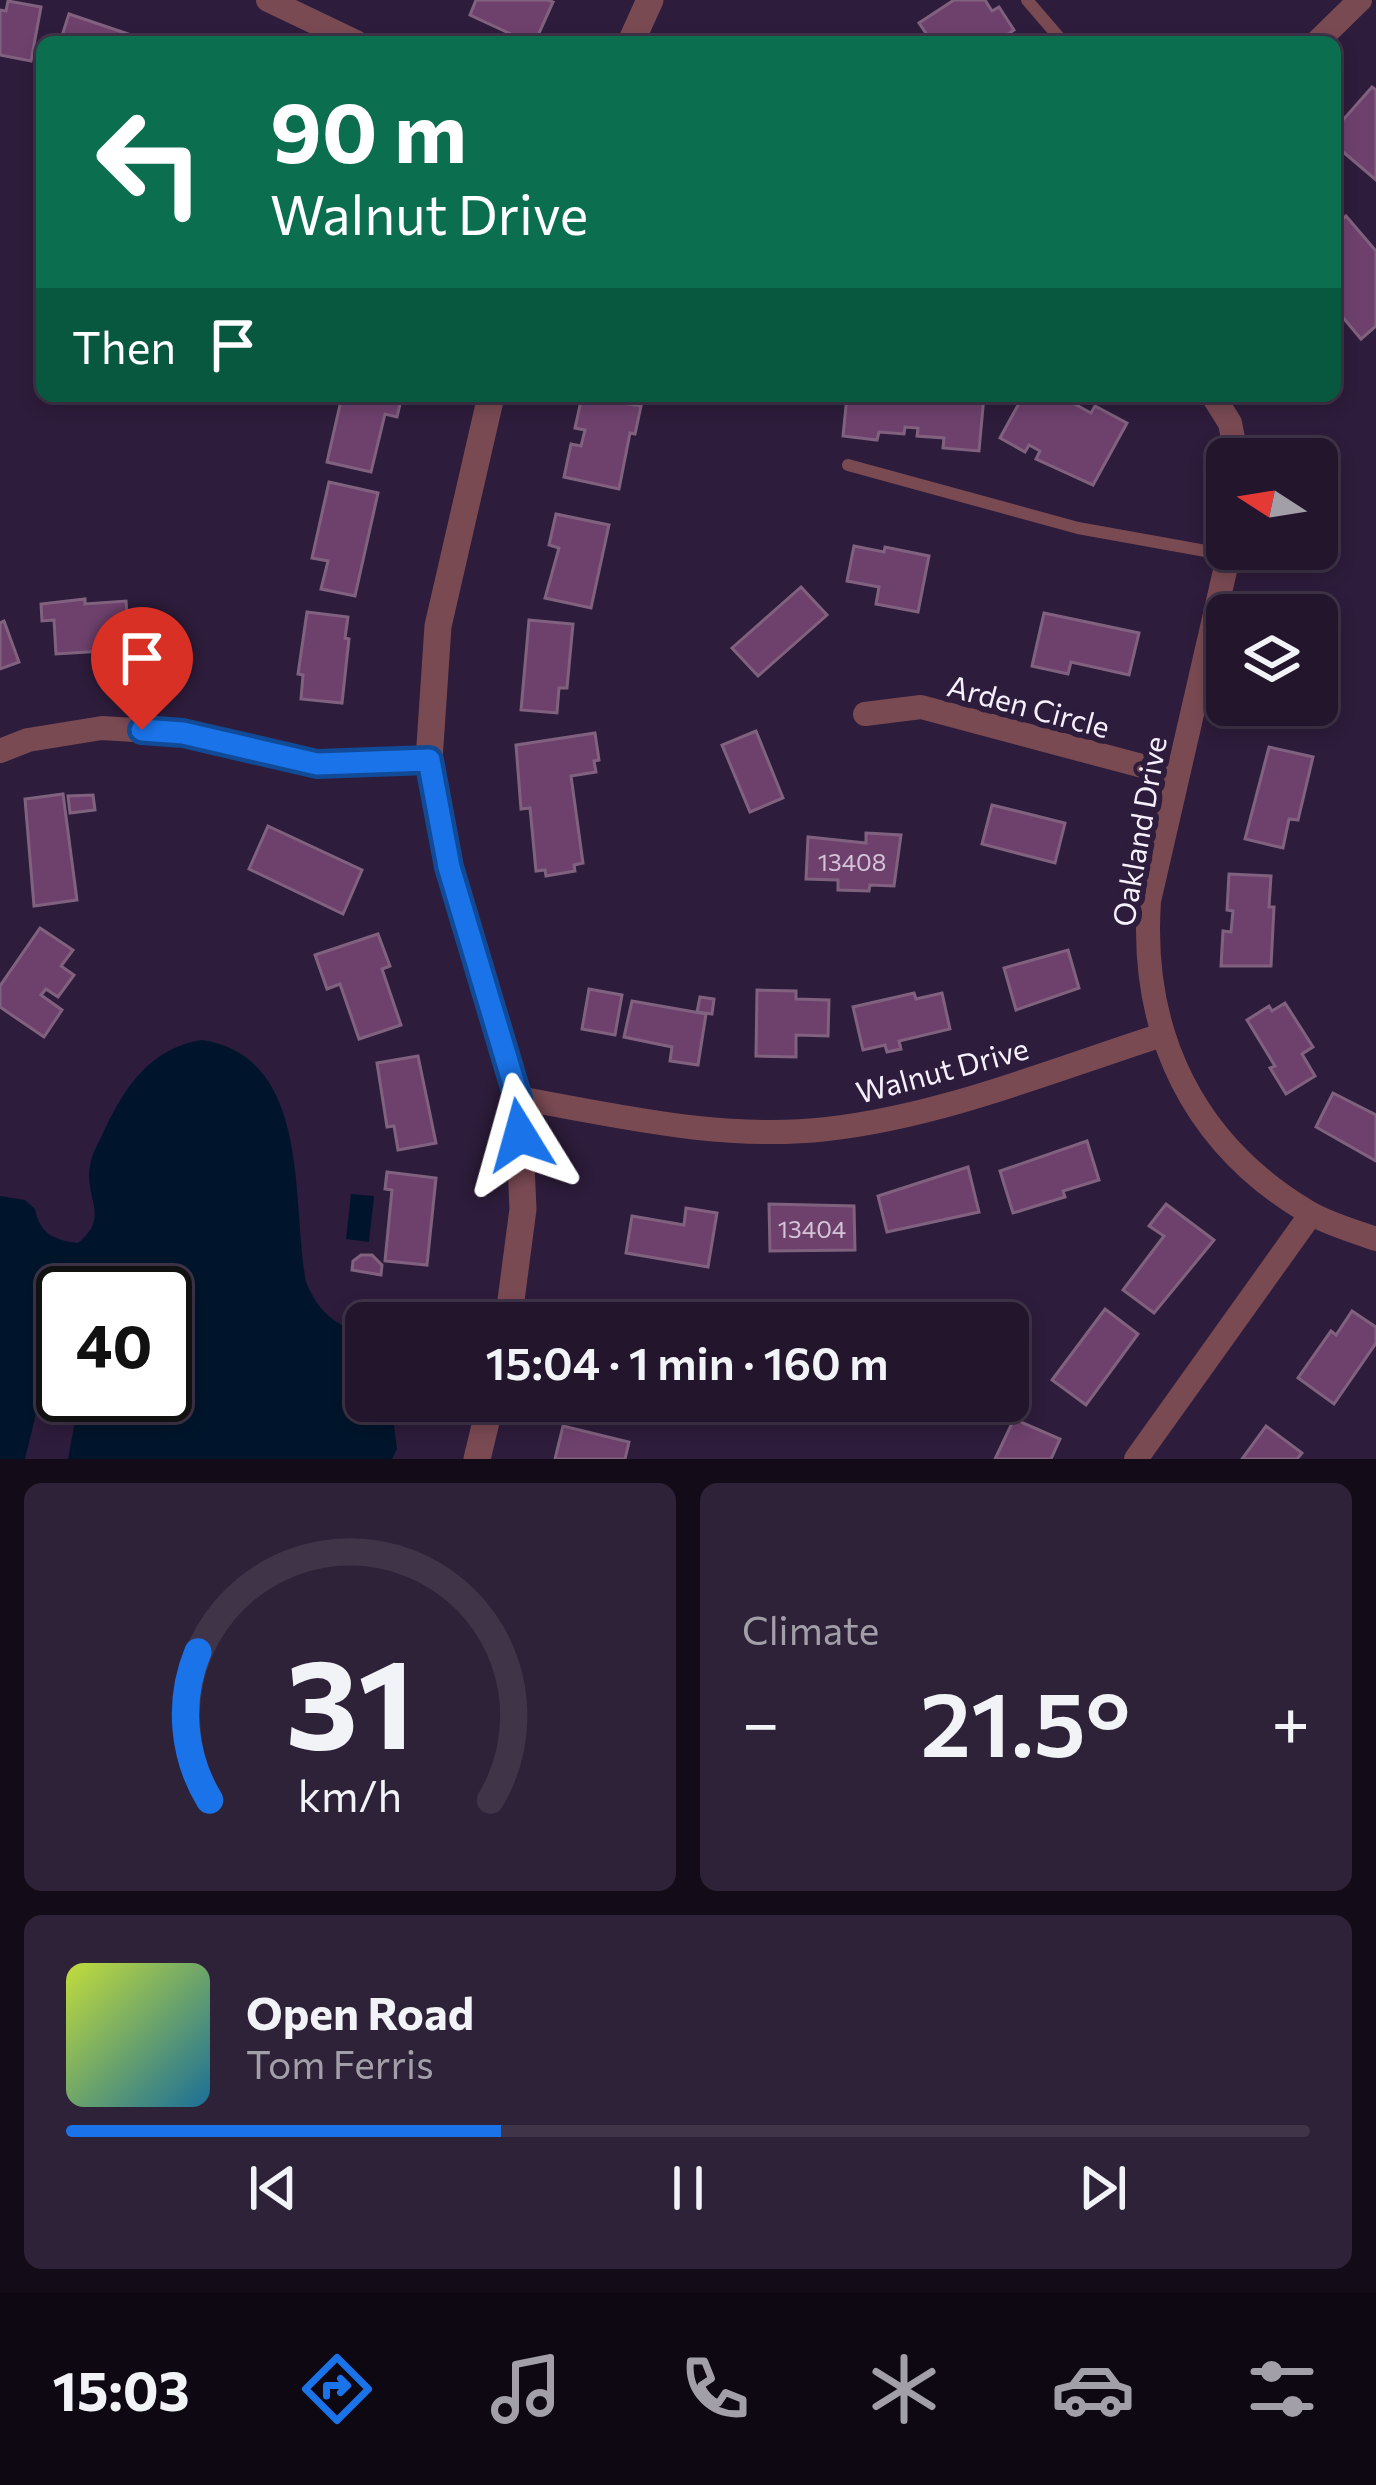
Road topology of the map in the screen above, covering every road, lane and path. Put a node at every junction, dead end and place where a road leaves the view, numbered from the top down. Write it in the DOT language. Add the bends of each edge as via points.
graph roads {
  1 [pos="268,0"];
  2 [pos="650,0"];
  3 [pos="1027,0"];
  4 [pos="1360,0"];
  5 [pos="343,36"];
  6 [pos="634,36"];
  7 [pos="1058,36"];
  8 [pos="1323,36"];
  9 [pos="490,402"];
  10 [pos="1217,402"];
  11 [pos="1233,438"];
  12 [pos="848,465"];
  13 [pos="1206,548"];
  14 [pos="1225,570"];
  15 [pos="865,714"];
  16 [pos="0,751"];
  17 [pos="429,760"];
  18 [pos="1176,775"];
  19 [pos="1162,1035"];
  20 [pos="518,1098"];
  21 [pos="1311,1214"];
  22 [pos="1376,1239"];
  23 [pos="511,1302"];
  24 [pos="486,1422"];
  25 [pos="477,1459"];
  26 [pos="1136,1459"];
  1 -- 5 [label="street"];
  2 -- 6 [label="street"];
  3 -- 7 [label="lane"];
  4 -- 8 [label="street"];
  9 -- 17 [label="street" via="439,626"];
  10 -- 11 [label="street"];
  12 -- 13 [label="lane" via="1078,527"];
  14 -- 18 [label="street, Oakland Drive"];
  15 -- 18 [label="street, Arden Circle" via="920,707"];
  16 -- 17 [label="street" via="102,728 183,733 317,764"];
  17 -- 20 [label="street" via="449,867"];
  18 -- 19 [label="street, Oakland Drive" via="1146,939"];
  19 -- 20 [label="street, Walnut Drive" via="937,1108 826,1129 702,1130"];
  19 -- 21 [label="street, Oakland Drive" via="1192,1103 1224,1148"];
  20 -- 23 [label="street" via="523,1209"];
  21 -- 22 [label="street, Oakland Drive"];
  21 -- 26 [label="street"];
  24 -- 25 [label="street"];
}
